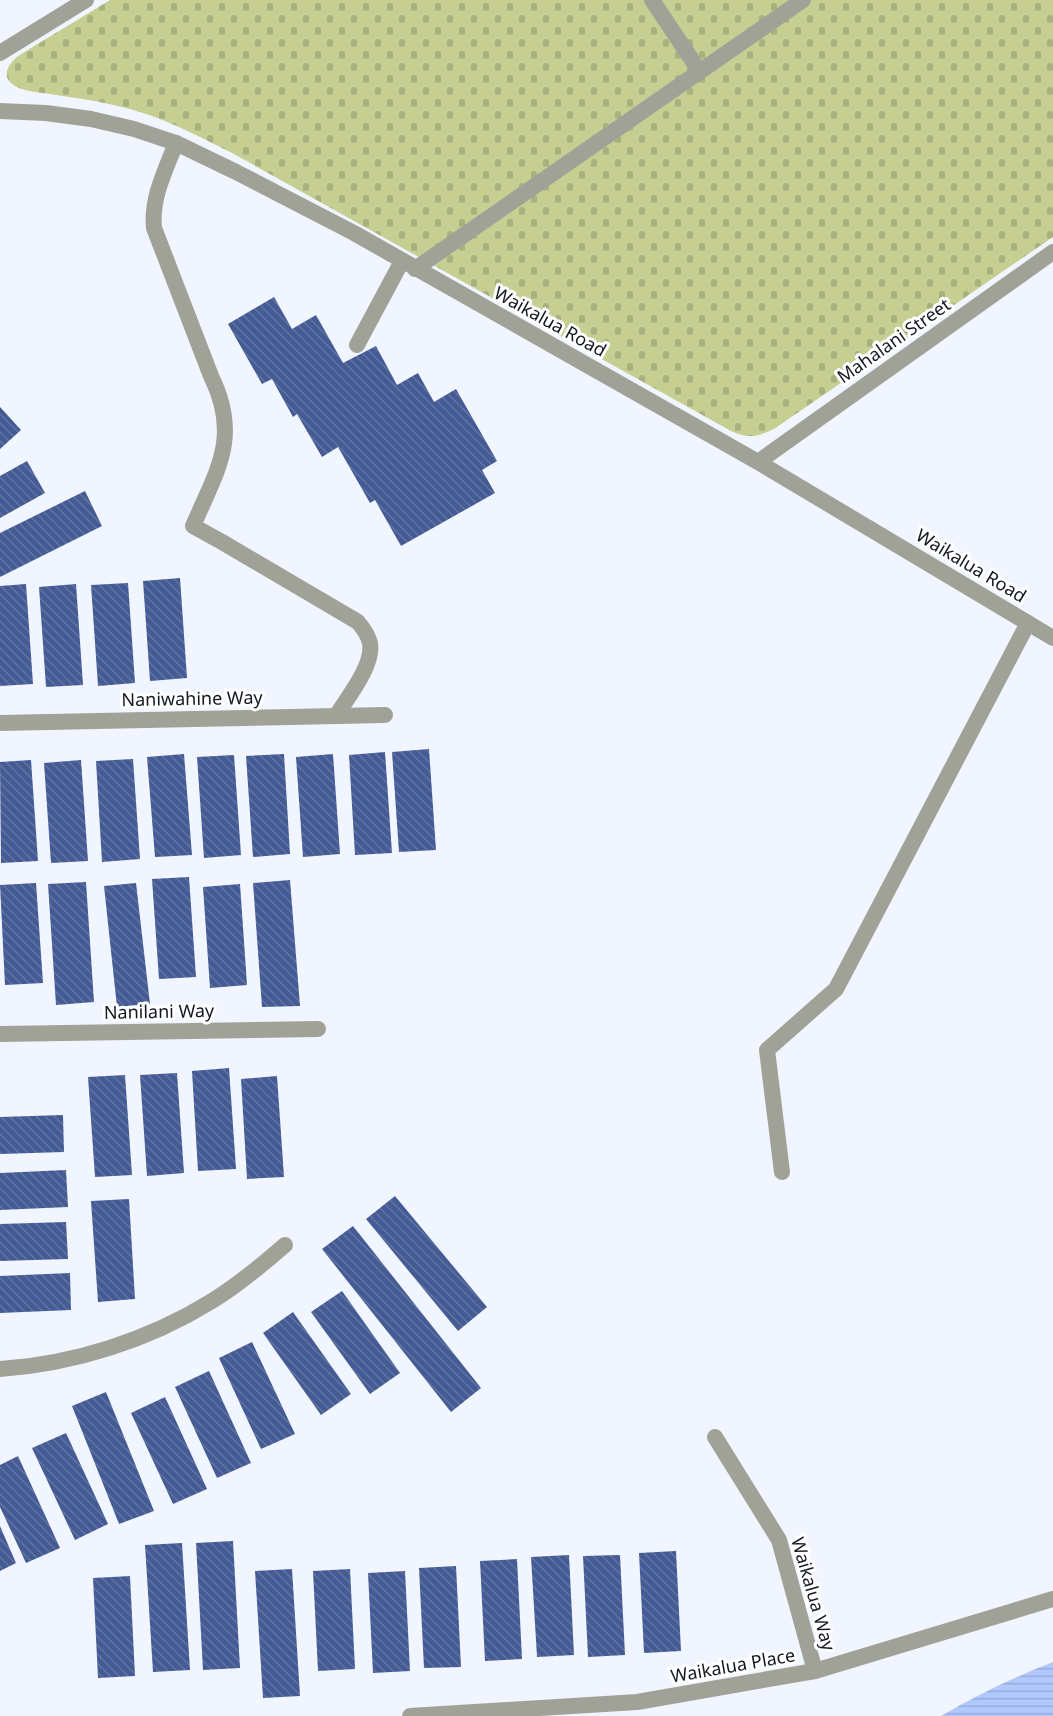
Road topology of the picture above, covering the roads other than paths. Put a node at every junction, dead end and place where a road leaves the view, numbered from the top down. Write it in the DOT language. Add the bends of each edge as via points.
graph roads {
  1 [pos="86,0"];
  2 [pos="652,0"];
  3 [pos="803,0"];
  4 [pos="0,53"];
  5 [pos="700,72"];
  6 [pos="0,111"];
  7 [pos="176,144"];
  8 [pos="1053,252"];
  9 [pos="409,265"];
  10 [pos="357,345"];
  11 [pos="758,462"];
  12 [pos="1028,623"];
  13 [pos="1053,638"];
  14 [pos="385,715"];
  15 [pos="336,716"];
  16 [pos="0,723"];
  17 [pos="318,1029"];
  18 [pos="0,1034"];
  19 [pos="782,1172"];
  20 [pos="285,1245"];
  21 [pos="0,1369"];
  22 [pos="715,1437"];
  23 [pos="1053,1599"];
  24 [pos="815,1671"];
  25 [pos="410,1716"];
  1 -- 4 [label="street"];
  2 -- 5 [label="street"];
  3 -- 5 [label="street"];
  5 -- 9 [label="street"];
  6 -- 7 [label="street, Waikalua Road" via="91,119"];
  7 -- 9 [label="street, Waikalua Road" via="295,202"];
  7 -- 15 [label="street" via="154,206 154,228 219,392 226,428 219,465 193,526 358,622 370,643 370,653"];
  8 -- 11 [label="street, Mahalani Street"];
  9 -- 10 [label="street"];
  9 -- 11 [label="street, Waikalua Road"];
  11 -- 12 [label="street, Waikalua Road"];
  12 -- 13 [label="street, Waikalua Road"];
  12 -- 19 [label="street" via="836,989 767,1050"];
  14 -- 15 [label="street, Naniwahine Way"];
  15 -- 16 [label="street, Naniwahine Way"];
  17 -- 18 [label="street, Nanilani Way"];
  20 -- 21 [label="street" via="241,1281 172,1323 86,1355"];
  22 -- 24 [label="street, Waikalua Way" via="779,1540"];
  23 -- 24 [label="street, Waikalua Place"];
  24 -- 25 [label="street, Waikalua Place" via="637,1702"];
}
